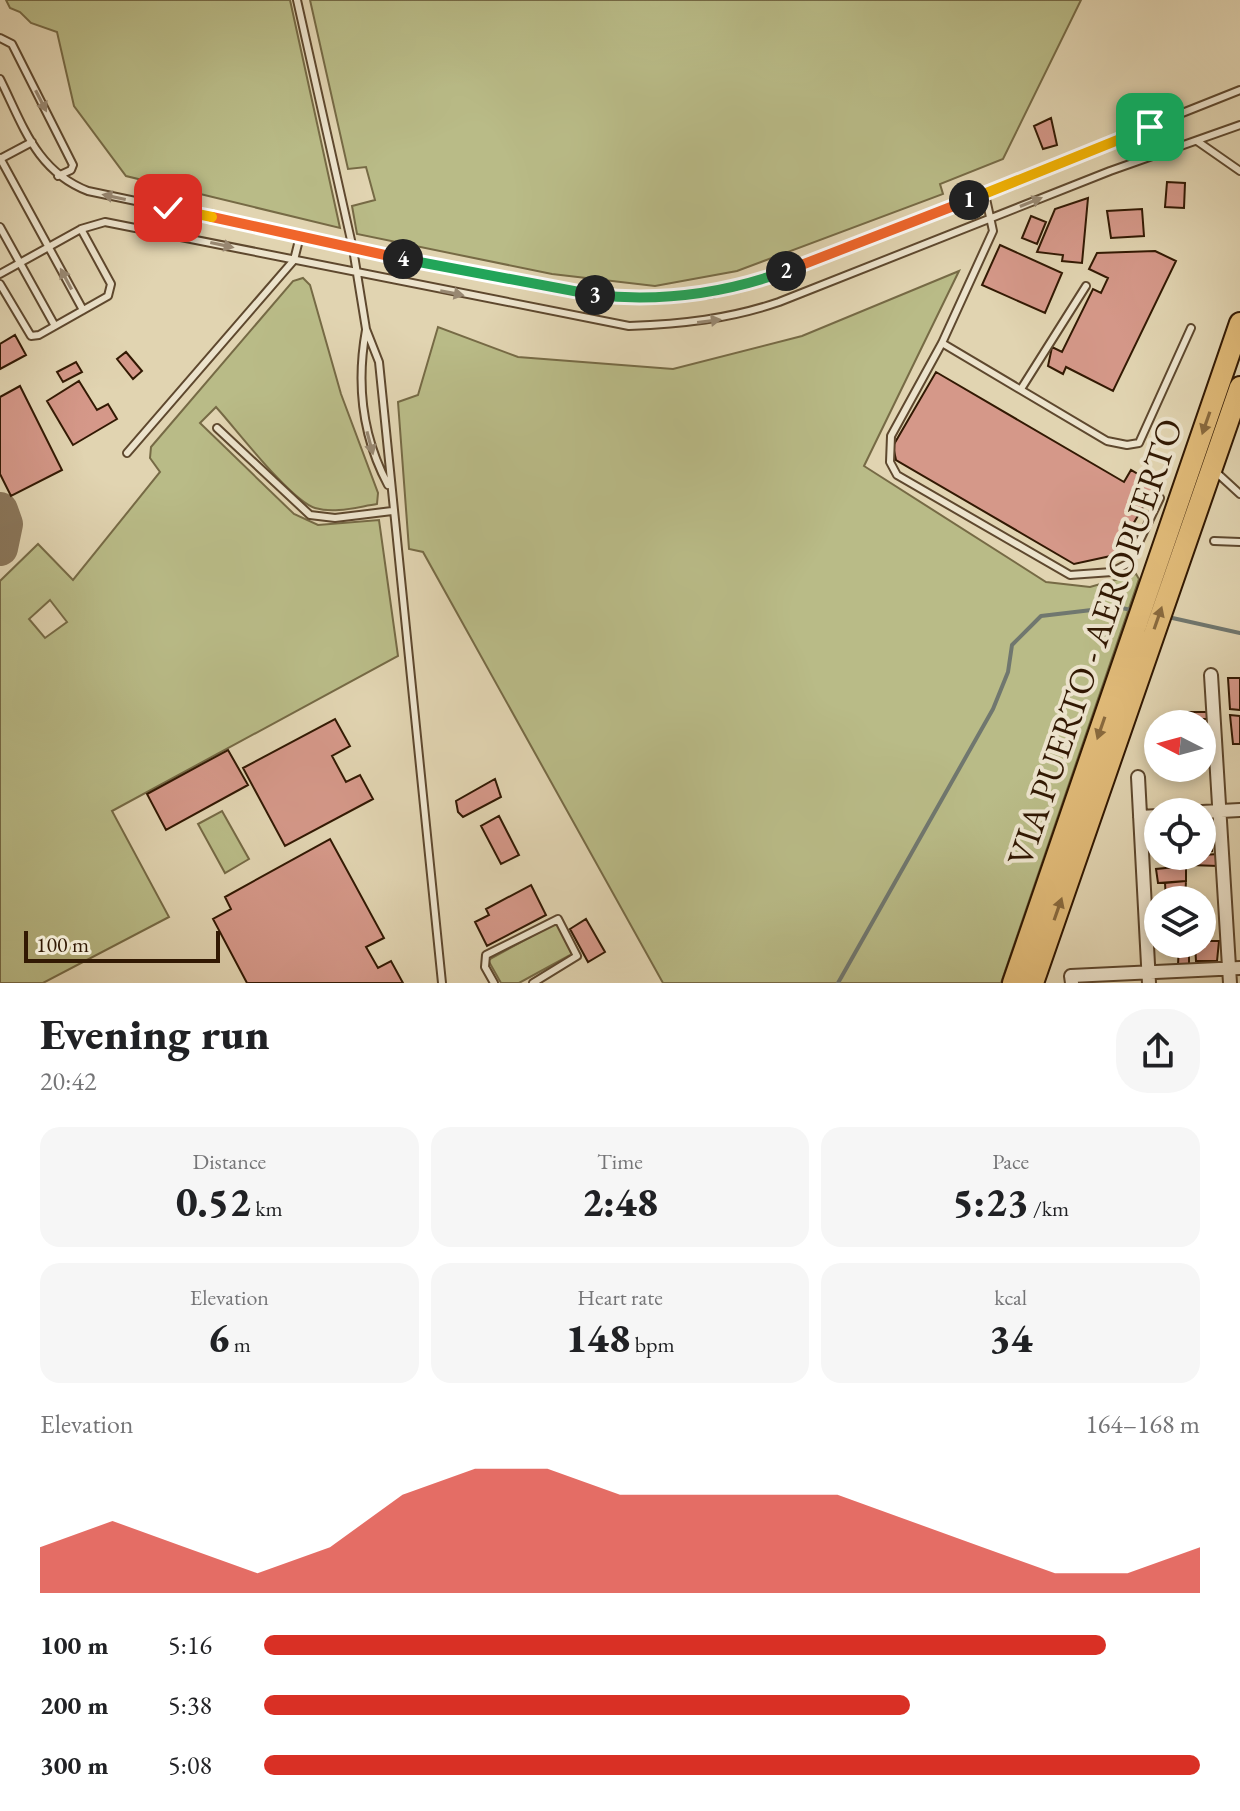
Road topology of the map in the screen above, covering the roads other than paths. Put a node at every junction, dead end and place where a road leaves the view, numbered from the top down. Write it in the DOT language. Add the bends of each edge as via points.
graph roads {
  1 [pos="297,0"];
  2 [pos="0,38"];
  3 [pos="0,79"];
  4 [pos="1240,90"];
  5 [pos="1240,125"];
  6 [pos="1197,141"];
  7 [pos="32,142"];
  8 [pos="0,159"];
  9 [pos="1240,171"];
  10 [pos="58,176"];
  11 [pos="985,194"];
  12 [pos="992,218"];
  13 [pos="0,227"];
  14 [pos="81,229"];
  15 [pos="300,236"];
  16 [pos="48,247"];
  17 [pos="353,249"];
  18 [pos="294,260"];
  19 [pos="20,263"];
  20 [pos="0,274"];
  21 [pos="358,275"];
  22 [pos="0,284"];
  23 [pos="1086,286"];
  24 [pos="83,310"];
  25 [pos="1240,323"];
  26 [pos="55,326"];
  27 [pos="1191,328"];
  28 [pos="366,329"];
  29 [pos="942,343"];
  30 [pos="1240,387"];
  31 [pos="1021,389"];
  32 [pos="1234,420"];
  33 [pos="217,428"];
  34 [pos="127,453"];
  35 [pos="1211,468"];
  36 [pos="390,489"];
  37 [pos="1240,494"];
  38 [pos="1160,498"];
  39 [pos="392,511"];
  40 [pos="1214,541"];
  41 [pos="1240,542"];
  42 [pos="1163,575"];
  43 [pos="1135,657"];
  44 [pos="1211,675"];
  45 [pos="1138,777"];
  46 [pos="1240,810"];
  47 [pos="1216,811"];
  48 [pos="1220,811"];
  49 [pos="1140,817"];
  50 [pos="1144,817"];
  51 [pos="1235,968"];
  52 [pos="1148,978"];
  53 [pos="442,983"];
  54 [pos="494,983"];
  55 [pos="533,983"];
  56 [pos="1013,983"];
  57 [pos="1033,983"];
  58 [pos="1072,983"];
  59 [pos="1230,983"];
  1 -- 17 [label="lane"];
  2 -- 10 [label="lane, one-way" via="12,44 73,165"];
  3 -- 7 [label="lane"];
  4 -- 11 [label="lane"];
  5 -- 6 [label="lane"];
  6 -- 9 [label="lane"];
  12 -- 6 [label="lane, one-way"];
  7 -- 8 [label="lane"];
  7 -- 10 [label="lane"];
  8 -- 16 [label="lane"];
  15 -- 10 [label="lane, one-way" via="97,193"];
  11 -- 12 [label="lane"];
  11 -- 17 [label="lane" via="803,265 712,294 629,299 574,293"];
  21 -- 12 [label="lane, one-way" via="629,326 693,323 779,302"];
  12 -- 29 [label="lane" via="993,231"];
  13 -- 19 [label="lane"];
  14 -- 16 [label="lane"];
  14 -- 18 [label="lane, one-way" via="105,222"];
  14 -- 24 [label="lane" via="112,291"];
  15 -- 17 [label="lane"];
  15 -- 18 [label="lane"];
  16 -- 19 [label="lane"];
  24 -- 16 [label="lane, one-way"];
  17 -- 21 [label="lane"];
  18 -- 21 [label="lane"];
  18 -- 34 [label="lane"];
  19 -- 20 [label="lane"];
  19 -- 26 [label="lane"];
  21 -- 28 [label="lane"];
  22 -- 26 [label="lane" via="31,336"];
  23 -- 31 [label="lane"];
  24 -- 26 [label="lane"];
  25 -- 42 [label="main road, VIA PUERTO - AEROPUERTO, one-way"];
  27 -- 31 [label="lane" via="1139,443 1107,441"];
  28 -- 36 [label="lane" via="379,362"];
  28 -- 36 [label="lane, one-way" via="359,367 367,438"];
  29 -- 31 [label="lane"];
  29 -- 38 [label="lane" via="891,436 890,462 897,475 1070,575 1112,572 1129,563"];
  30 -- 32 [label="main road, VIA PUERTO - AEROPUERTO"];
  32 -- 35 [label="main road, VIA PUERTO - AEROPUERTO"];
  33 -- 39 [label="lane" via="310,515 335,518"];
  35 -- 37 [label="lane"];
  35 -- 42 [label="main road, VIA PUERTO - AEROPUERTO"];
  36 -- 39 [label="lane"];
  39 -- 53 [label="lane"];
  40 -- 41 [label="lane"];
  42 -- 43 [label="main road, VIA PUERTO - AEROPUERTO"];
  43 -- 56 [label="main road, VIA PUERTO - AEROPUERTO, one-way"];
  57 -- 43 [label="main road, VIA PUERTO - AEROPUERTO, one-way"];
  44 -- 48 [label="street"];
  45 -- 49 [label="street"];
  46 -- 48 [label="street"];
  47 -- 48 [label="street"];
  48 -- 51 [label="street"];
  49 -- 50 [label="street"];
  49 -- 52 [label="street"];
  51 -- 52 [label="street"];
  51 -- 59 [label="street"];
  52 -- 58 [label="street" via="1071,976"];
  54 -- 55 [label="lane" via="485,967 486,955 558,919 577,956"];
}
